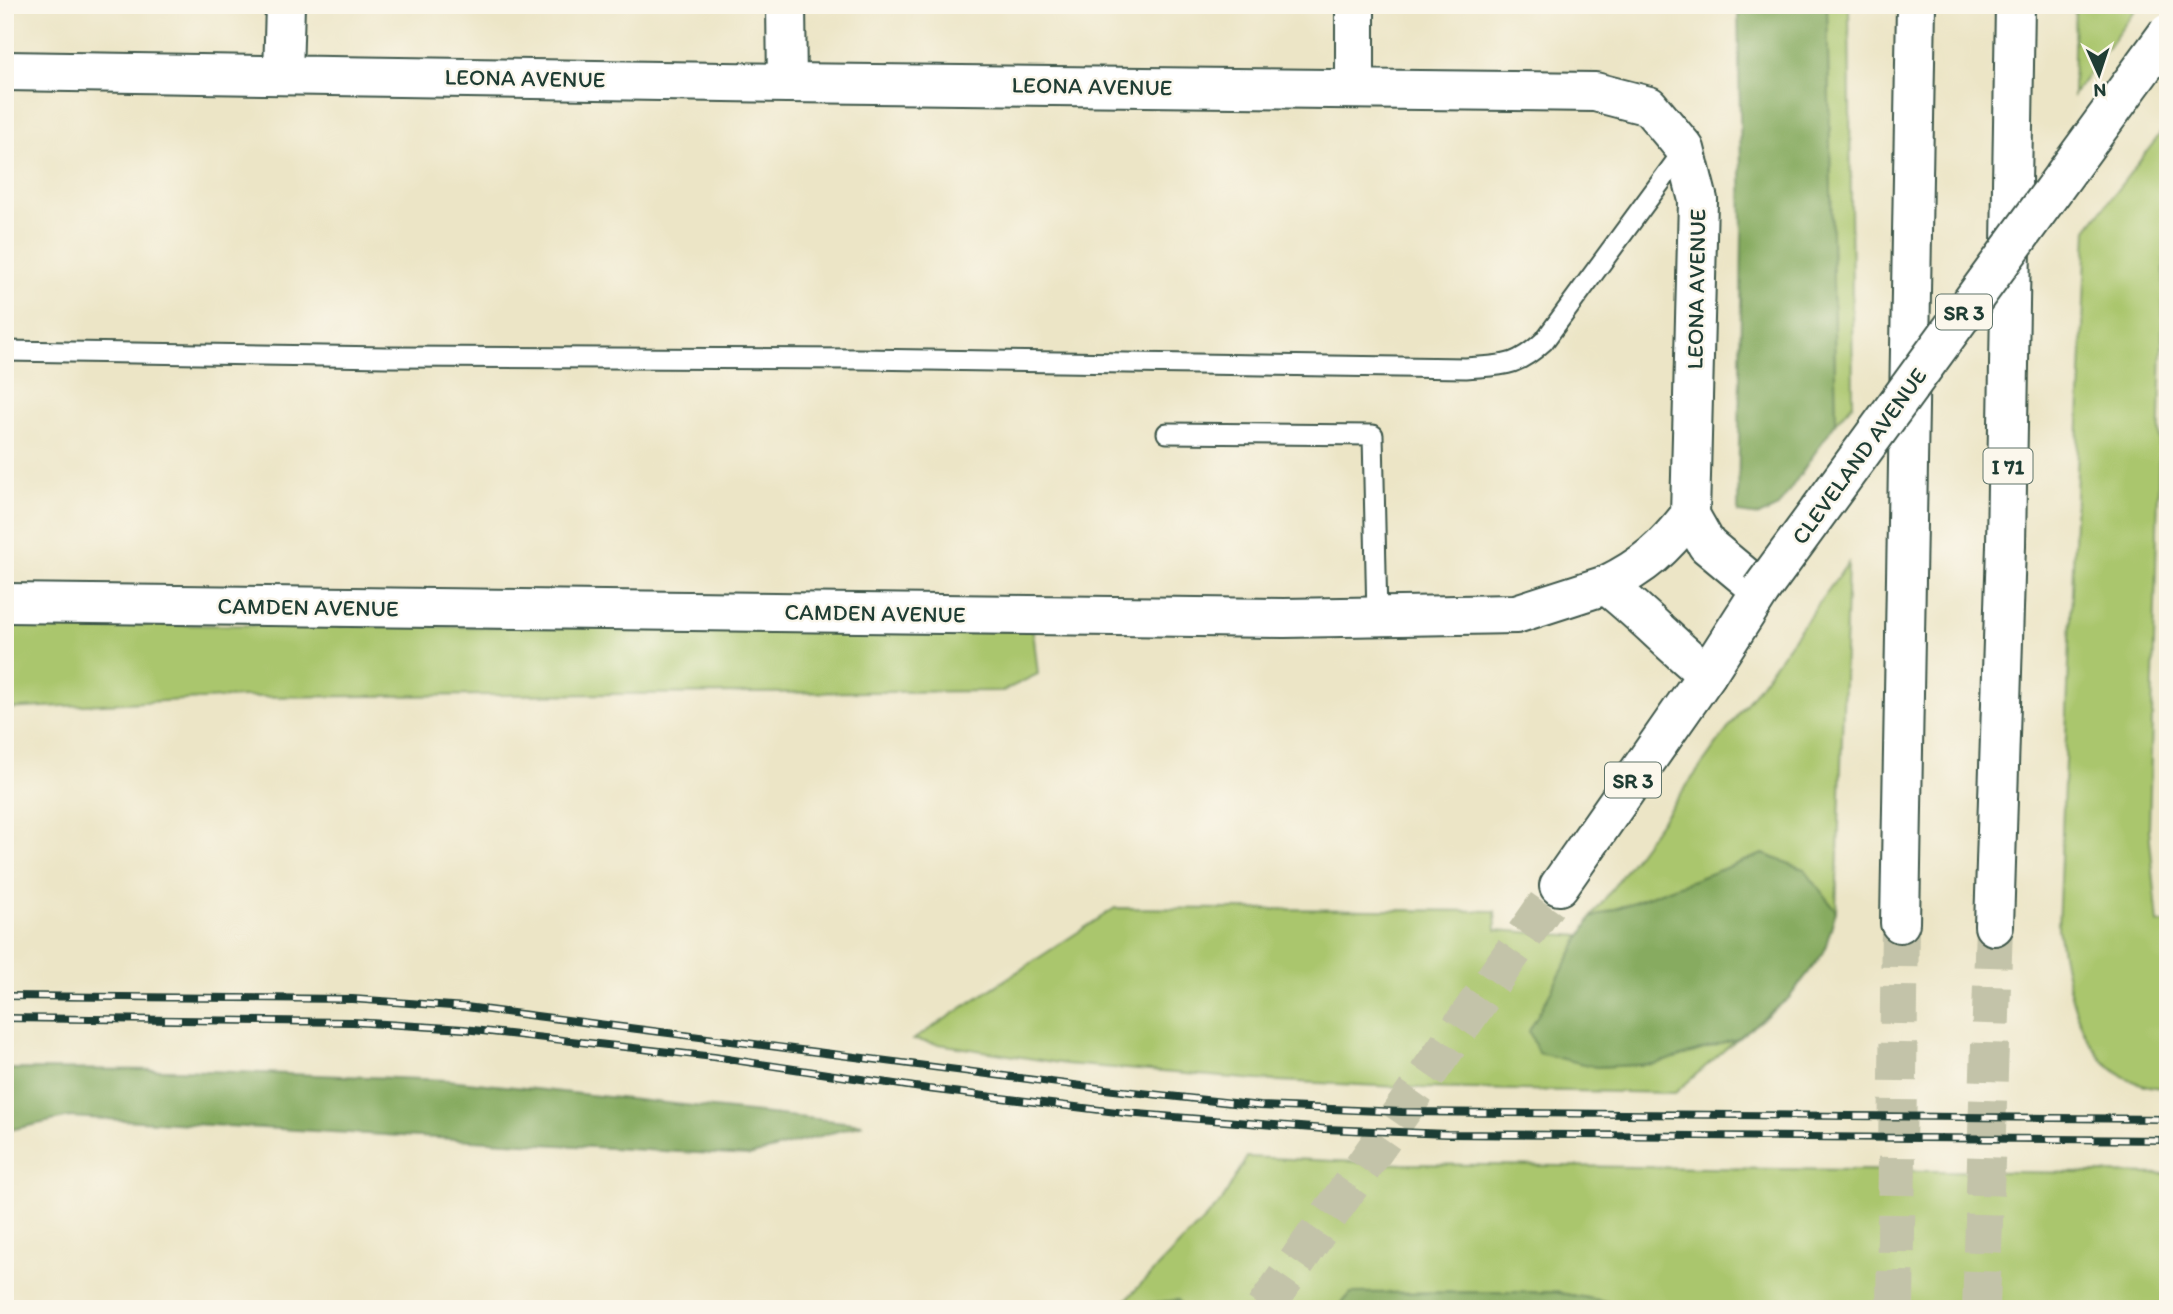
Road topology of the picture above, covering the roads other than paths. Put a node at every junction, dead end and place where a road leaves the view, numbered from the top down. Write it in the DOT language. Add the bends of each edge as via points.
graph roads {
  1 [pos="285,5"];
  2 [pos="786,5"];
  3 [pos="1354,5"];
  4 [pos="1916,5"];
  5 [pos="2015,5"];
  6 [pos="2168,33"];
  7 [pos="5,71"];
  8 [pos="283,74"];
  9 [pos="787,83"];
  10 [pos="1355,88"];
  11 [pos="1685,149"];
  12 [pos="5,351"];
  13 [pos="1167,433"];
  14 [pos="1690,515"];
  15 [pos="1606,585"];
  16 [pos="1761,590"];
  17 [pos="5,603"];
  18 [pos="1377,617"];
  19 [pos="1707,674"];
  20 [pos="1559,886"];
  21 [pos="1900,923"];
  22 [pos="1994,926"];
  1 -- 8 [label="main road"];
  2 -- 9 [label="main road"];
  3 -- 10 [label="main road"];
  4 -- 21 [label="main road"];
  5 -- 22 [label="main road, I 71" via="2007,532"];
  6 -- 16 [label="main road, CLEVELAND AVENUE / SR 3, bridge"];
  7 -- 8 [label="main road, LEONA AVENUE"];
  8 -- 9 [label="main road, LEONA AVENUE"];
  9 -- 10 [label="main road, LEONA AVENUE"];
  10 -- 11 [label="main road, LEONA AVENUE" via="1595,92 1649,106"];
  11 -- 12 [label="lane" via="1544,341 1511,364 1466,368"];
  11 -- 14 [label="main road, LEONA AVENUE" via="1698,200"];
  13 -- 18 [label="lane" via="1373,435"];
  14 -- 15 [label="main road, CAMDEN AVENUE" via="1665,546 1632,573"];
  14 -- 16 [label="main road" via="1707,545"];
  15 -- 18 [label="main road, CAMDEN AVENUE" via="1516,614"];
  15 -- 19 [label="main road"];
  16 -- 19 [label="main road, CLEVELAND AVENUE / SR 3"];
  17 -- 18 [label="main road, CAMDEN AVENUE"];
  19 -- 20 [label="main road, CLEVELAND AVENUE / SR 3"];
}
